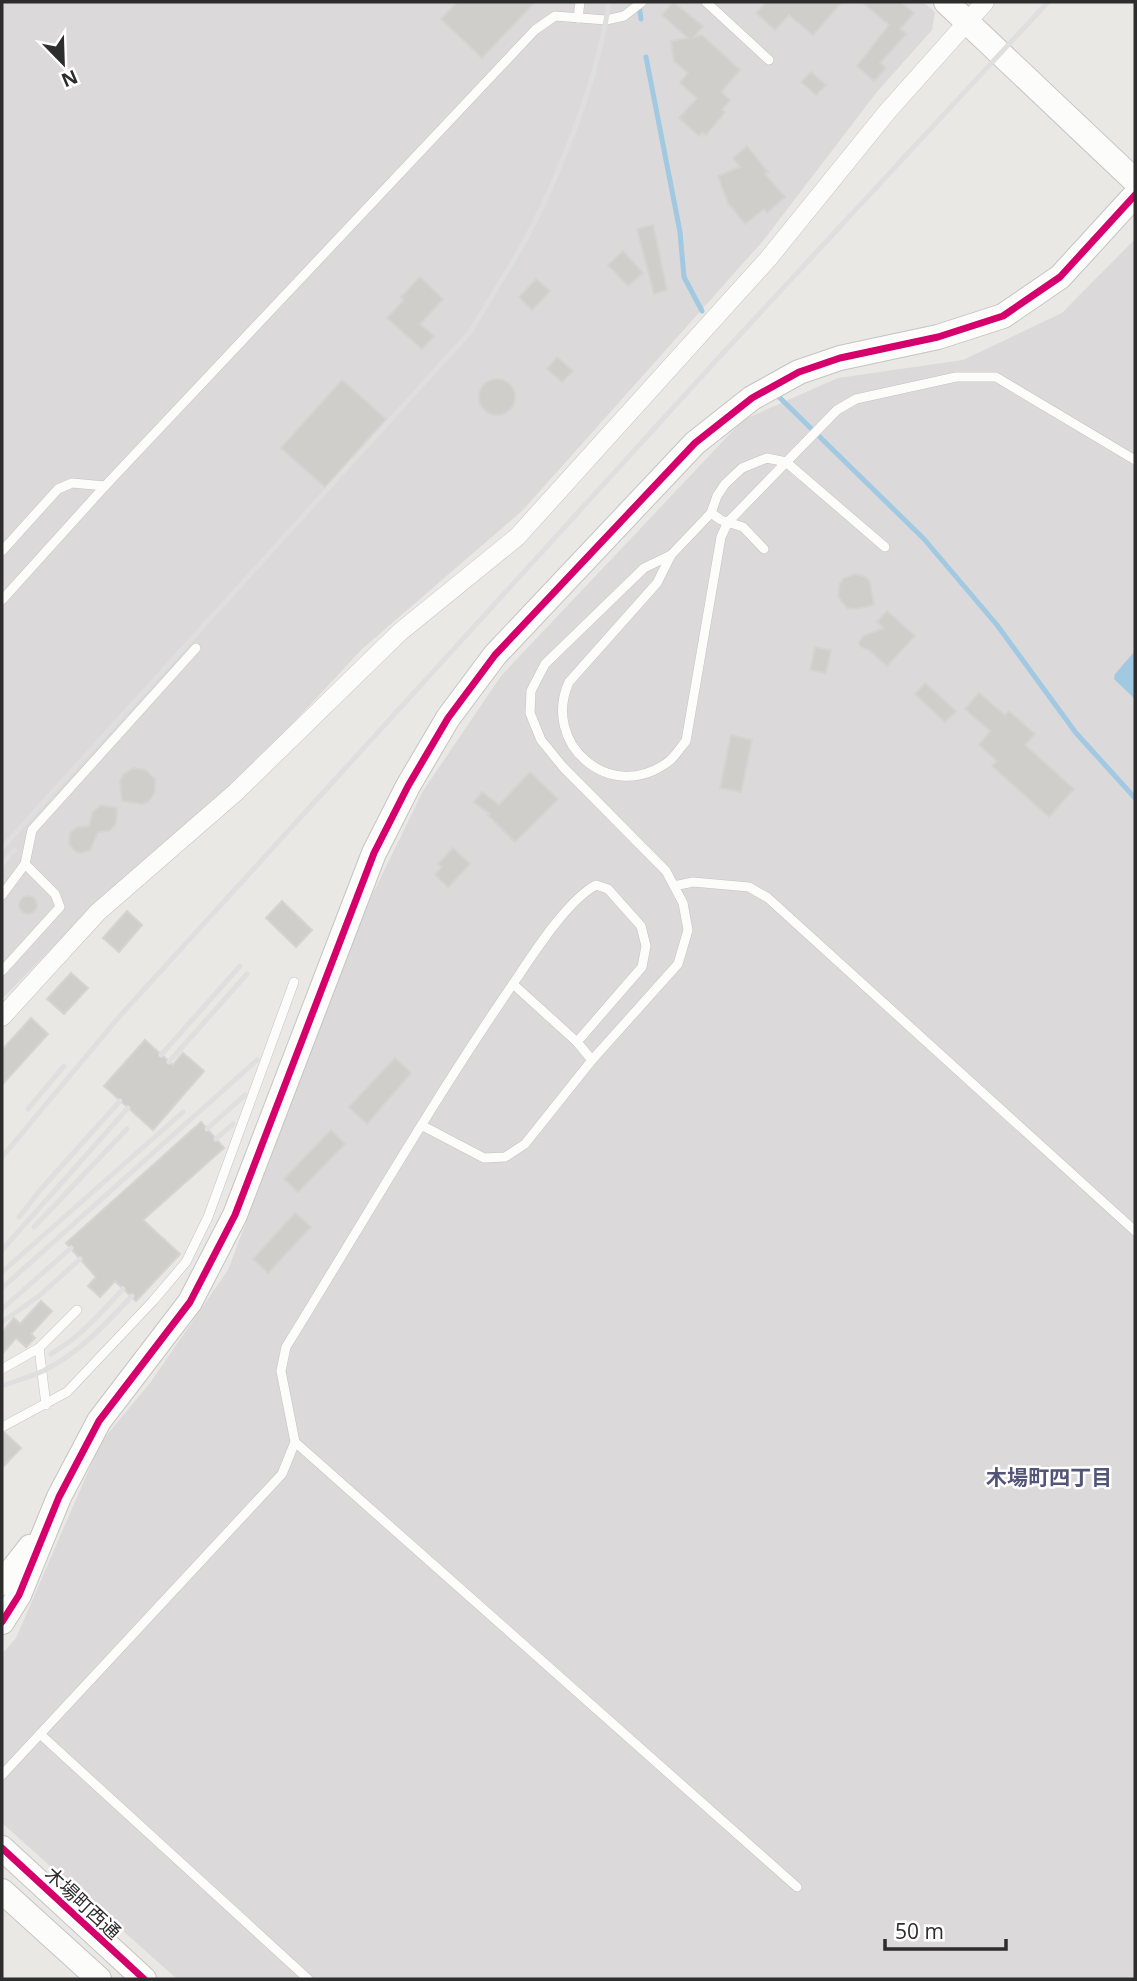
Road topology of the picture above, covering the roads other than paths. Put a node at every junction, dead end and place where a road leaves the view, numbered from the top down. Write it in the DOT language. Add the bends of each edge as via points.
graph roads {
  1 [pos="580,2"];
  2 [pos="706,2"];
  3 [pos="946,2"];
  4 [pos="985,2"];
  5 [pos="639,5"];
  6 [pos="578,18"];
  7 [pos="968,21"];
  8 [pos="769,60"];
  9 [pos="1135,181"];
  10 [pos="1135,195"];
  11 [pos="1135,460"];
  12 [pos="786,462"];
  13 [pos="105,486"];
  14 [pos="711,513"];
  15 [pos="728,522"];
  16 [pos="885,547"];
  17 [pos="764,550"];
  18 [pos="2,551"];
  19 [pos="671,555"];
  20 [pos="2,600"];
  21 [pos="196,648"];
  22 [pos="25,864"];
  23 [pos="674,886"];
  24 [pos="2,895"];
  25 [pos="2,971"];
  26 [pos="294,982"];
  27 [pos="513,984"];
  28 [pos="2,1017"];
  29 [pos="577,1042"];
  30 [pos="592,1060"];
  31 [pos="423,1126"];
  32 [pos="1135,1231"];
  33 [pos="77,1310"];
  34 [pos="39,1348"];
  35 [pos="2,1369"];
  36 [pos="46,1405"];
  37 [pos="2,1427"];
  38 [pos="295,1442"];
  39 [pos="50,1521"];
  40 [pos="2,1583"];
  41 [pos="2,1622"];
  42 [pos="40,1734"];
  43 [pos="2,1775"];
  44 [pos="2,1848"];
  45 [pos="797,1887"];
  46 [pos="2,1891"];
  47 [pos="118,1956"];
  48 [pos="98,1979"];
  49 [pos="144,1979"];
  50 [pos="308,1979"];
  1 -- 6 [label="lane"];
  2 -- 8 [label="lane"];
  3 -- 7 [label="street"];
  4 -- 7 [label="street"];
  5 -- 6 [label="lane" via="625,16"];
  6 -- 13 [label="lane" via="555,16 535,30"];
  7 -- 9 [label="street"];
  7 -- 28 [label="street" via="768,259 517,537 400,632 236,792 98,912"];
  10 -- 39 [label="street" via="1060,277 1003,316 938,337 840,358 799,372 752,398 695,443 495,654 449,718 374,853 235,1215 190,1302 99,1421"];
  11 -- 12 [label="lane" via="996,377 956,377 856,399 837,411"];
  12 -- 14 [label="lane" via="766,458 741,468 717,496"];
  12 -- 15 [label="lane"];
  12 -- 16 [label="lane"];
  13 -- 18 [label="lane" via="72,483 58,489"];
  13 -- 20 [label="lane"];
  14 -- 15 [label="lane"];
  14 -- 19 [label="lane"];
  15 -- 17 [label="lane" via="743,527"];
  15 -- 19 [label="lane" via="721,537 686,741 668,762 646,772 606,774 589,765 570,738 563,695 569,682 657,583"];
  19 -- 23 [label="lane" via="644,568 545,664 531,691 530,713 541,740 563,767 666,871"];
  21 -- 22 [label="lane" via="32,830"];
  22 -- 24 [label="lane"];
  22 -- 25 [label="lane" via="55,894 60,907"];
  23 -- 30 [label="lane" via="688,930 678,964"];
  23 -- 32 [label="lane" via="693,882 750,887 768,898"];
  26 -- 36 [label="lane" via="208,1217 186,1262 68,1392"];
  27 -- 29 [label="lane"];
  27 -- 29 [label="lane" via="585,891 596,885 608,889 641,926 646,946 642,967"];
  27 -- 31 [label="lane"];
  29 -- 30 [label="lane"];
  30 -- 31 [label="lane" via="525,1144 506,1157 484,1158"];
  31 -- 38 [label="lane" via="286,1347 281,1371"];
  33 -- 34 [label="lane"];
  34 -- 35 [label="lane"];
  34 -- 36 [label="lane"];
  36 -- 37 [label="lane"];
  38 -- 42 [label="lane" via="282,1474"];
  38 -- 45 [label="lane"];
  39 -- 40 [label="street"];
  39 -- 41 [label="street" via="19,1595"];
  42 -- 43 [label="lane"];
  42 -- 50 [label="lane"];
  44 -- 47 [label="street, 木場町西通"];
  46 -- 48 [label="street"];
  47 -- 48 [label="street"];
  47 -- 49 [label="street, 木場町西通"];
}
